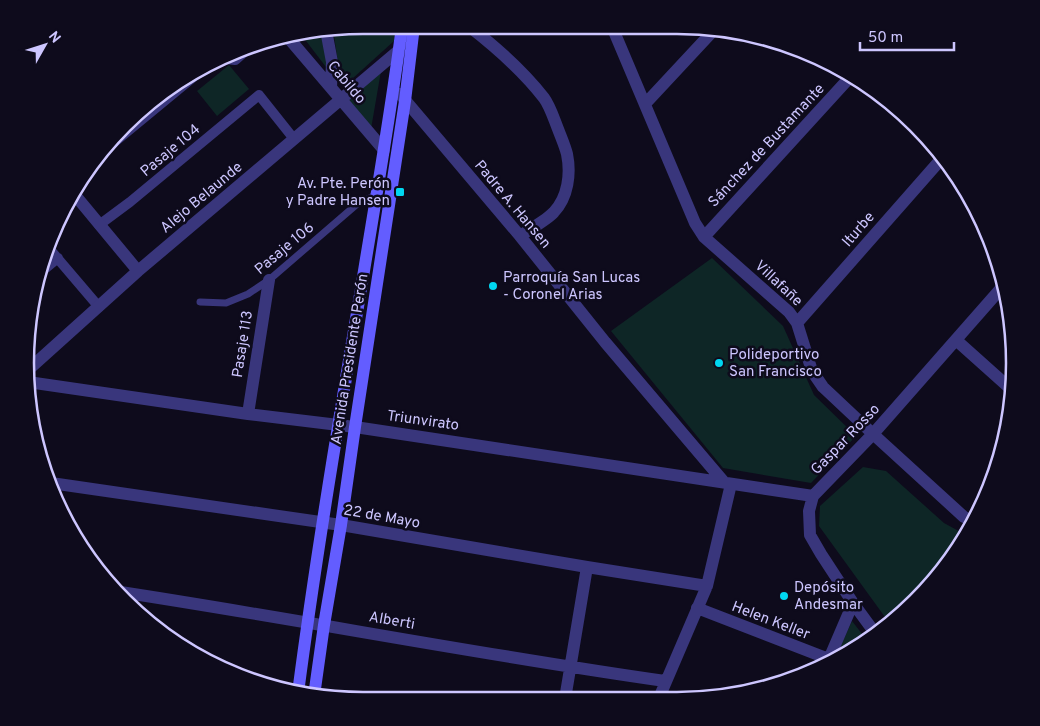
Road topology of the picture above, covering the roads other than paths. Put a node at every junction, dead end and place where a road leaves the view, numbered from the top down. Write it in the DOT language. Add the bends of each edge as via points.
graph roads {
  1 [pos="401,34"];
  2 [pos="413,34"];
  3 [pos="479,34"];
  4 [pos="615,34"];
  5 [pos="709,35"];
  6 [pos="327,36"];
  7 [pos="292,42"];
  8 [pos="398,52"];
  9 [pos="847,81"];
  10 [pos="394,86"];
  11 [pos="331,88"];
  12 [pos="341,99"];
  13 [pos="405,100"];
  14 [pos="645,104"];
  15 [pos="294,139"];
  16 [pos="384,150"];
  17 [pos="937,162"];
  18 [pos="377,194"];
  19 [pos="78,198"];
  20 [pos="99,225"];
  21 [pos="520,236"];
  22 [pos="704,237"];
  23 [pos="53,252"];
  24 [pos="58,258"];
  25 [pos="48,266"];
  26 [pos="138,271"];
  27 [pos="269,280"];
  28 [pos="998,292"];
  29 [pos="200,302"];
  30 [pos="99,307"];
  31 [pos="797,322"];
  32 [pos="956,340"];
  33 [pos="34,365"];
  34 [pos="34,383"];
  35 [pos="1006,385"];
  36 [pos="248,414"];
  37 [pos="338,424"];
  38 [pos="355,427"];
  39 [pos="873,434"];
  40 [pos="727,483"];
  41 [pos="57,484"];
  42 [pos="813,496"];
  43 [pos="967,518"];
  44 [pos="323,523"];
  45 [pos="341,526"];
  46 [pos="587,567"];
  47 [pos="706,586"];
  48 [pos="127,593"];
  49 [pos="853,603"];
  50 [pos="697,608"];
  51 [pos="307,622"];
  52 [pos="324,625"];
  53 [pos="872,628"];
  54 [pos="834,652"];
  55 [pos="822,659"];
  56 [pos="571,668"];
  57 [pos="665,681"];
  58 [pos="299,686"];
  59 [pos="315,688"];
  60 [pos="566,692"];
  61 [pos="661,692"];
  1 -- 8 [label="main road, Avenida Presidente Perón"];
  2 -- 13 [label="main road, Avenida Presidente Perón"];
  3 -- 21 [label="street" via="499,50 546,100 567,154 569,174 566,193 554,213"];
  4 -- 14 [label="street, Villafañe"];
  5 -- 14 [label="street"];
  6 -- 11 [label="street" via="332,62"];
  7 -- 11 [label="street, Cabildo"];
  8 -- 10 [label="main road, Avenida Presidente Perón"];
  8 -- 12 [label="street, Alejo Belaunde"];
  9 -- 22 [label="street, Sánchez de Bustamante"];
  10 -- 13 [label="street, Padre A. Hansen"];
  10 -- 16 [label="main road, Avenida Presidente Perón"];
  11 -- 12 [label="street, Cabildo"];
  12 -- 15 [label="street, Alejo Belaunde"];
  12 -- 16 [label="street, Cabildo"];
  13 -- 21 [label="street, Padre A. Hansen"];
  13 -- 38 [label="main road, Avenida Presidente Perón"];
  14 -- 22 [label="street, Villafañe"];
  15 -- 20 [label="street, Pasaje 104" via="259,95"];
  15 -- 26 [label="street, Alejo Belaunde"];
  16 -- 18 [label="main road, Avenida Presidente Perón"];
  17 -- 31 [label="street, Iturbe"];
  18 -- 27 [label="lane, Pasaje 106" via="356,205"];
  18 -- 37 [label="main road, Avenida Presidente Perón"];
  19 -- 20 [label="street"];
  20 -- 26 [label="street"];
  21 -- 40 [label="street, Padre A. Hansen" via="605,342"];
  22 -- 31 [label="street, Villafañe"];
  23 -- 24 [label="street"];
  24 -- 25 [label="street"];
  24 -- 30 [label="street"];
  26 -- 30 [label="street, Alejo Belaunde"];
  27 -- 29 [label="lane, Pasaje 106" via="226,303"];
  27 -- 36 [label="street, Pasaje 113"];
  28 -- 32 [label="street, Gaspar Rosso"];
  30 -- 33 [label="street, Alejo Belaunde"];
  31 -- 39 [label="street, Villafañe" via="812,371 823,387"];
  32 -- 35 [label="street"];
  32 -- 39 [label="street, Gaspar Rosso"];
  34 -- 36 [label="street, Triunvirato"];
  36 -- 37 [label="street, Triunvirato"];
  37 -- 38 [label="street, Triunvirato"];
  37 -- 44 [label="main road, Avenida Presidente Perón"];
  38 -- 40 [label="street, Triunvirato"];
  38 -- 45 [label="main road, Avenida Presidente Perón"];
  39 -- 42 [label="street, Gaspar Rosso"];
  39 -- 43 [label="street, Villafañe"];
  40 -- 42 [label="street, Triunvirato"];
  40 -- 47 [label="street"];
  41 -- 44 [label="street, 22 de Mayo"];
  42 -- 49 [label="street, Gaspar Rosso" via="809,511 810,535"];
  44 -- 45 [label="street, 22 de Mayo"];
  44 -- 51 [label="main road, Avenida Presidente Perón"];
  45 -- 46 [label="street, 22 de Mayo"];
  45 -- 52 [label="main road, Avenida Presidente Perón"];
  46 -- 47 [label="street, 22 de Mayo"];
  46 -- 56 [label="street"];
  47 -- 50 [label="street"];
  48 -- 51 [label="street, Alberti"];
  49 -- 53 [label="street, Gaspar Rosso"];
  49 -- 54 [label="street"];
  50 -- 55 [label="street, Helen Keller"];
  50 -- 57 [label="street"];
  51 -- 52 [label="street, Alberti"];
  51 -- 58 [label="main road, Avenida Presidente Perón"];
  52 -- 56 [label="street, Alberti"];
  52 -- 59 [label="main road, Avenida Presidente Perón"];
  56 -- 57 [label="street, Alberti"];
  56 -- 60 [label="street"];
  57 -- 61 [label="street"];
}
